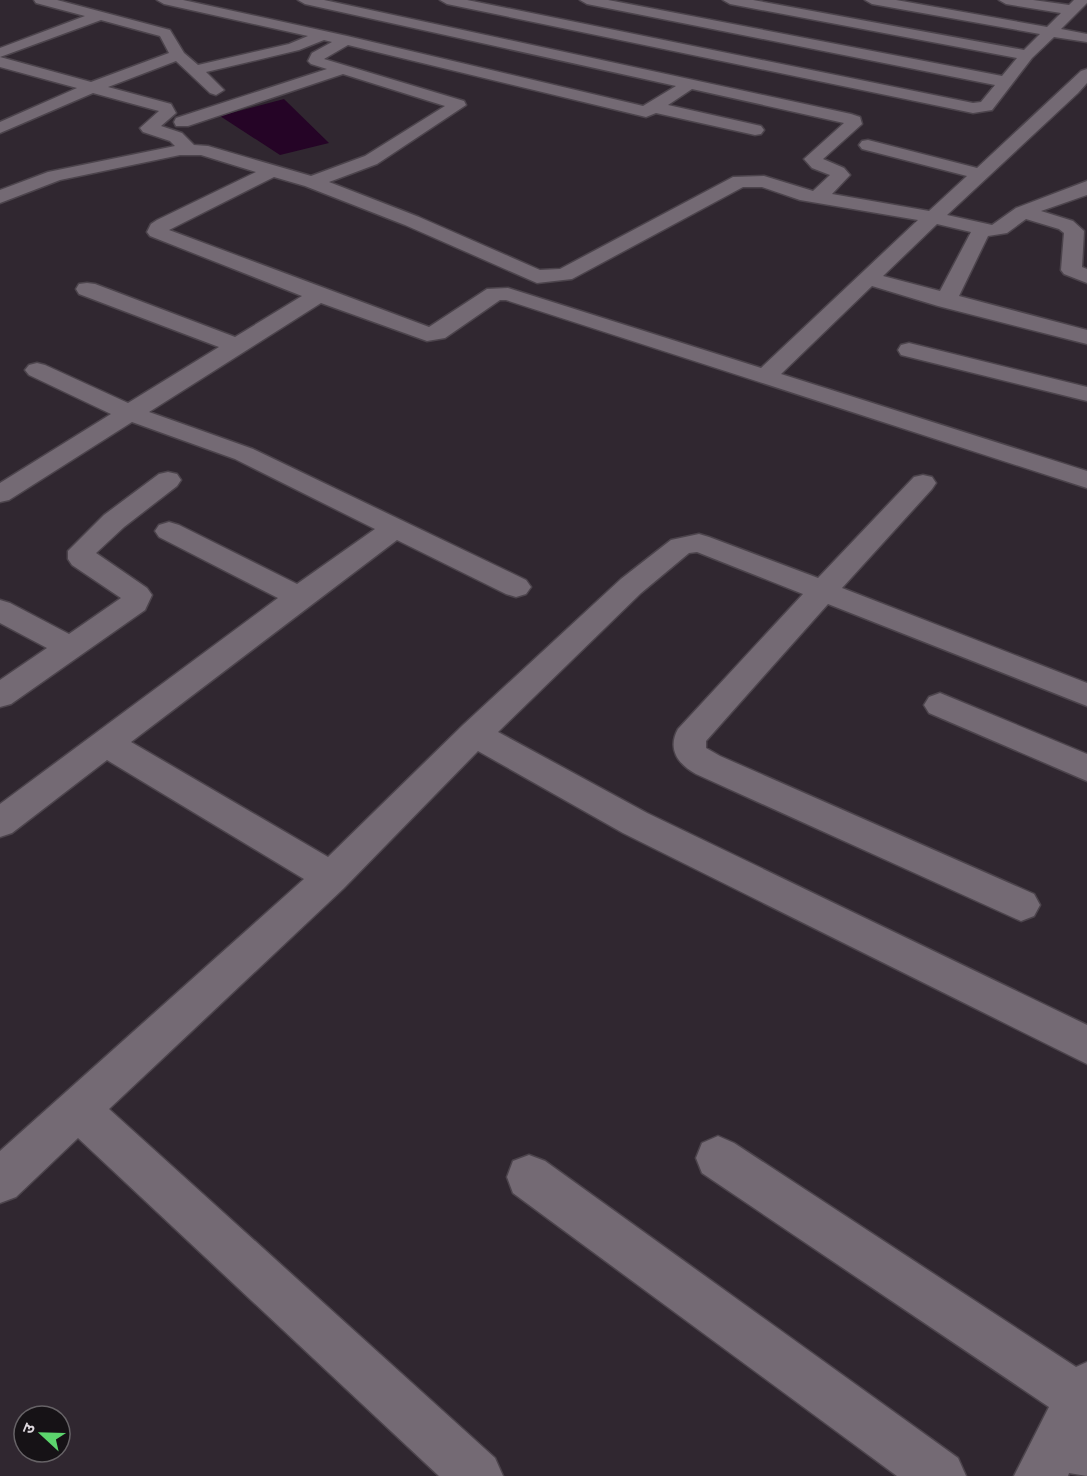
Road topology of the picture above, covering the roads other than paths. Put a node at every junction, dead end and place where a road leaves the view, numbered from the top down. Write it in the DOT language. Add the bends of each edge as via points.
graph roads {
  1 [pos="41,0"];
  2 [pos="164,0"];
  3 [pos="305,0"];
  4 [pos="447,0"];
  5 [pos="502,0"];
  6 [pos="587,0"];
  7 [pos="730,0"];
  8 [pos="872,0"];
  9 [pos="1006,0"];
  10 [pos="1076,5"];
  11 [pos="485,8"];
  12 [pos="262,9"];
  13 [pos="99,15"];
  14 [pos="241,17"];
  15 [pos="442,30"];
  16 [pos="1050,31"];
  17 [pos="10,35"];
  18 [pos="324,35"];
  19 [pos="1087,38"];
  20 [pos="32,39"];
  21 [pos="347,40"];
  22 [pos="799,41"];
  23 [pos="398,52"];
  24 [pos="0,53"];
  25 [pos="178,55"];
  26 [pos="1028,55"];
  27 [pos="0,62"];
  28 [pos="768,66"];
  29 [pos="343,69"];
  30 [pos="195,70"];
  31 [pos="1087,74"];
  32 [pos="691,83"];
  33 [pos="1008,84"];
  34 [pos="91,88"];
  35 [pos="216,90"];
  36 [pos="732,93"];
  37 [pos="1038,95"];
  38 [pos="1061,103"];
  39 [pos="653,107"];
  40 [pos="0,111"];
  41 [pos="22,119"];
  42 [pos="182,122"];
  43 [pos="0,128"];
  44 [pos="751,137"];
  45 [pos="868,146"];
  46 [pos="188,149"];
  47 [pos="274,170"];
  48 [pos="979,174"];
  49 [pos="312,182"];
  50 [pos="1087,187"];
  51 [pos="0,197"];
  52 [pos="817,197"];
  53 [pos="1023,212"];
  54 [pos="933,217"];
  55 [pos="982,229"];
  56 [pos="1087,277"];
  57 [pos="867,278"];
  58 [pos="87,289"];
  59 [pos="319,295"];
  60 [pos="946,301"];
  61 [pos="1087,337"];
  62 [pos="237,346"];
  63 [pos="909,350"];
  64 [pos="38,370"];
  65 [pos="765,376"];
  66 [pos="1087,394"];
  67 [pos="129,413"];
  68 [pos="168,480"];
  69 [pos="1087,480"];
  70 [pos="923,483"];
  71 [pos="0,494"];
  72 [pos="396,527"];
  73 [pos="169,531"];
  74 [pos="516,587"];
  75 [pos="823,591"];
  76 [pos="298,597"];
  77 [pos="0,610"];
  78 [pos="70,648"];
  79 [pos="1087,695"];
  80 [pos="0,696"];
  81 [pos="940,705"];
  82 [pos="475,735"];
  83 [pos="106,743"];
  84 [pos="1087,768"];
  85 [pos="0,823"];
  86 [pos="331,877"];
  87 [pos="1021,905"];
  88 [pos="1087,1046"];
  89 [pos="77,1109"];
  90 [pos="718,1158"];
  91 [pos="529,1177"];
  92 [pos="0,1181"];
  93 [pos="1080,1417"];
  94 [pos="477,1476"];
  95 [pos="940,1476"];
  96 [pos="1040,1476"];
  1 -- 13 [label="street"];
  2 -- 14 [label="street"];
  3 -- 15 [label="street"];
  4 -- 11 [label="street"];
  5 -- 11 [label="street"];
  6 -- 22 [label="street"];
  7 -- 26 [label="street"];
  8 -- 16 [label="street"];
  9 -- 10 [label="street"];
  10 -- 16 [label="street"];
  11 -- 15 [label="street"];
  11 -- 28 [label="street"];
  12 -- 14 [label="street"];
  13 -- 20 [label="street"];
  13 -- 25 [label="street" via="165,33"];
  14 -- 18 [label="street"];
  15 -- 23 [label="street"];
  15 -- 32 [label="street"];
  16 -- 19 [label="street"];
  16 -- 26 [label="street"];
  17 -- 20 [label="street"];
  18 -- 21 [label="street"];
  18 -- 30 [label="street" via="294,47"];
  20 -- 24 [label="street"];
  21 -- 23 [label="street"];
  21 -- 29 [label="street" via="317,56 316,61"];
  22 -- 28 [label="street"];
  22 -- 33 [label="street"];
  23 -- 39 [label="street" via="646,112"];
  25 -- 30 [label="street"];
  25 -- 34 [label="street"];
  26 -- 33 [label="street"];
  27 -- 34 [label="street"];
  28 -- 33 [label="street" via="973,108 986,106"];
  28 -- 36 [label="street"];
  29 -- 42 [label="street"];
  29 -- 49 [label="street" via="458,105 372,160"];
  30 -- 35 [label="street"];
  31 -- 38 [label="street"];
  32 -- 36 [label="street"];
  32 -- 39 [label="street"];
  34 -- 41 [label="street"];
  34 -- 46 [label="street" via="165,108 168,113 149,128 176,138"];
  36 -- 52 [label="street" via="854,121 813,159 841,175"];
  37 -- 38 [label="street"];
  38 -- 48 [label="street"];
  39 -- 44 [label="street" via="724,123"];
  40 -- 41 [label="street"];
  41 -- 43 [label="street"];
  45 -- 48 [label="street"];
  46 -- 47 [label="street"];
  46 -- 51 [label="street" via="55,176"];
  47 -- 49 [label="street"];
  47 -- 59 [label="street" via="164,224 157,232"];
  48 -- 54 [label="street"];
  49 -- 52 [label="street" via="547,278 565,275 752,172"];
  50 -- 53 [label="street"];
  52 -- 54 [label="street"];
  53 -- 55 [label="street" via="1000,229"];
  53 -- 56 [label="street" via="1072,228 1071,270"];
  54 -- 55 [label="street"];
  54 -- 57 [label="street"];
  55 -- 60 [label="street"];
  57 -- 60 [label="street"];
  57 -- 65 [label="street"];
  58 -- 62 [label="street"];
  59 -- 62 [label="street"];
  59 -- 65 [label="street" via="433,334 502,292"];
  60 -- 61 [label="street"];
  62 -- 67 [label="street"];
  63 -- 66 [label="street"];
  64 -- 67 [label="street"];
  65 -- 69 [label="street"];
  67 -- 71 [label="street"];
  67 -- 72 [label="street" via="244,454"];
  68 -- 78 [label="street" via="82,551 82,559 137,595 137,600"];
  70 -- 75 [label="street"];
  72 -- 74 [label="street"];
  72 -- 76 [label="street"];
  73 -- 76 [label="street"];
  75 -- 79 [label="street"];
  75 -- 82 [label="street" via="699,543 681,546 631,586"];
  75 -- 87 [label="street" via="690,738 693,757"];
  76 -- 83 [label="street"];
  77 -- 78 [label="street"];
  78 -- 80 [label="street"];
  81 -- 84 [label="street"];
  82 -- 86 [label="street"];
  82 -- 88 [label="street" via="635,823"];
  83 -- 85 [label="street"];
  83 -- 86 [label="street"];
  86 -- 89 [label="street"];
  89 -- 92 [label="street"];
  89 -- 94 [label="street"];
  90 -- 93 [label="street"];
  91 -- 95 [label="street"];
  93 -- 96 [label="street"];
}
